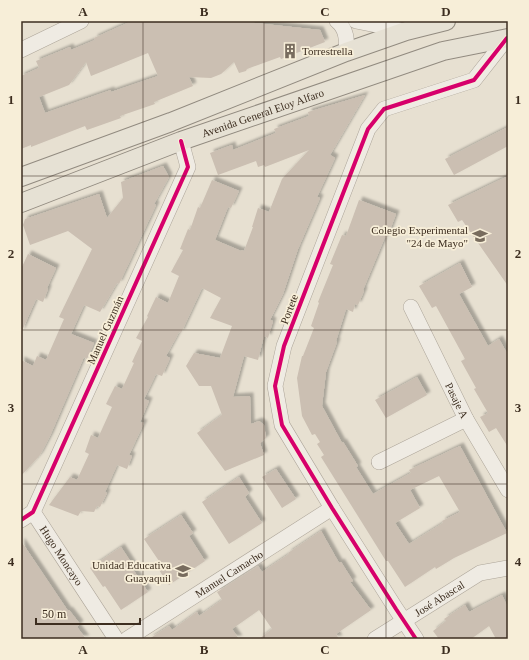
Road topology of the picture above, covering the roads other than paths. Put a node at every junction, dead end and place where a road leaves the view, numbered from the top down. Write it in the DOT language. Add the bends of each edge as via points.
graph roads {
  1 [pos="81,21"];
  2 [pos="337,21"];
  3 [pos="356,21"];
  4 [pos="446,21"];
  5 [pos="406,31"];
  6 [pos="508,38"];
  7 [pos="21,50"];
  8 [pos="346,52"];
  9 [pos="181,141"];
  10 [pos="21,177"];
  11 [pos="21,203"];
  12 [pos="411,307"];
  13 [pos="466,420"];
  14 [pos="379,462"];
  15 [pos="508,490"];
  16 [pos="332,508"];
  17 [pos="27,516"];
  18 [pos="508,568"];
  19 [pos="403,620"];
  20 [pos="116,639"];
  21 [pos="127,639"];
  22 [pos="375,639"];
  23 [pos="416,639"];
  1 -- 7 [label="street"];
  2 -- 8 [label="street" via="347,38"];
  3 -- 5 [label="street"];
  4 -- 5 [label="main road, Avenida General Eloy Alfaro"];
  5 -- 8 [label="main road, Avenida General Eloy Alfaro"];
  6 -- 9 [label="main road, Avenida General Eloy Alfaro" via="443,51"];
  6 -- 16 [label="street, Portete" via="474,80 384,109 368,129 284,346 276,386 282,425"];
  8 -- 10 [label="main road, Avenida General Eloy Alfaro" via="171,122"];
  9 -- 11 [label="main road, Avenida General Eloy Alfaro"];
  9 -- 17 [label="street, Manuel Guzmán" via="188,166"];
  12 -- 13 [label="street, Pasaje A"];
  13 -- 14 [label="street"];
  13 -- 15 [label="street, Pasaje A"];
  16 -- 19 [label="street, Portete"];
  16 -- 21 [label="street, Manuel Camacho"];
  17 -- 20 [label="street, Hugo Moncayo"];
  18 -- 19 [label="street, José Abascal" via="480,573"];
  19 -- 22 [label="street, José Abascal"];
  19 -- 23 [label="street, Portete"];
}
